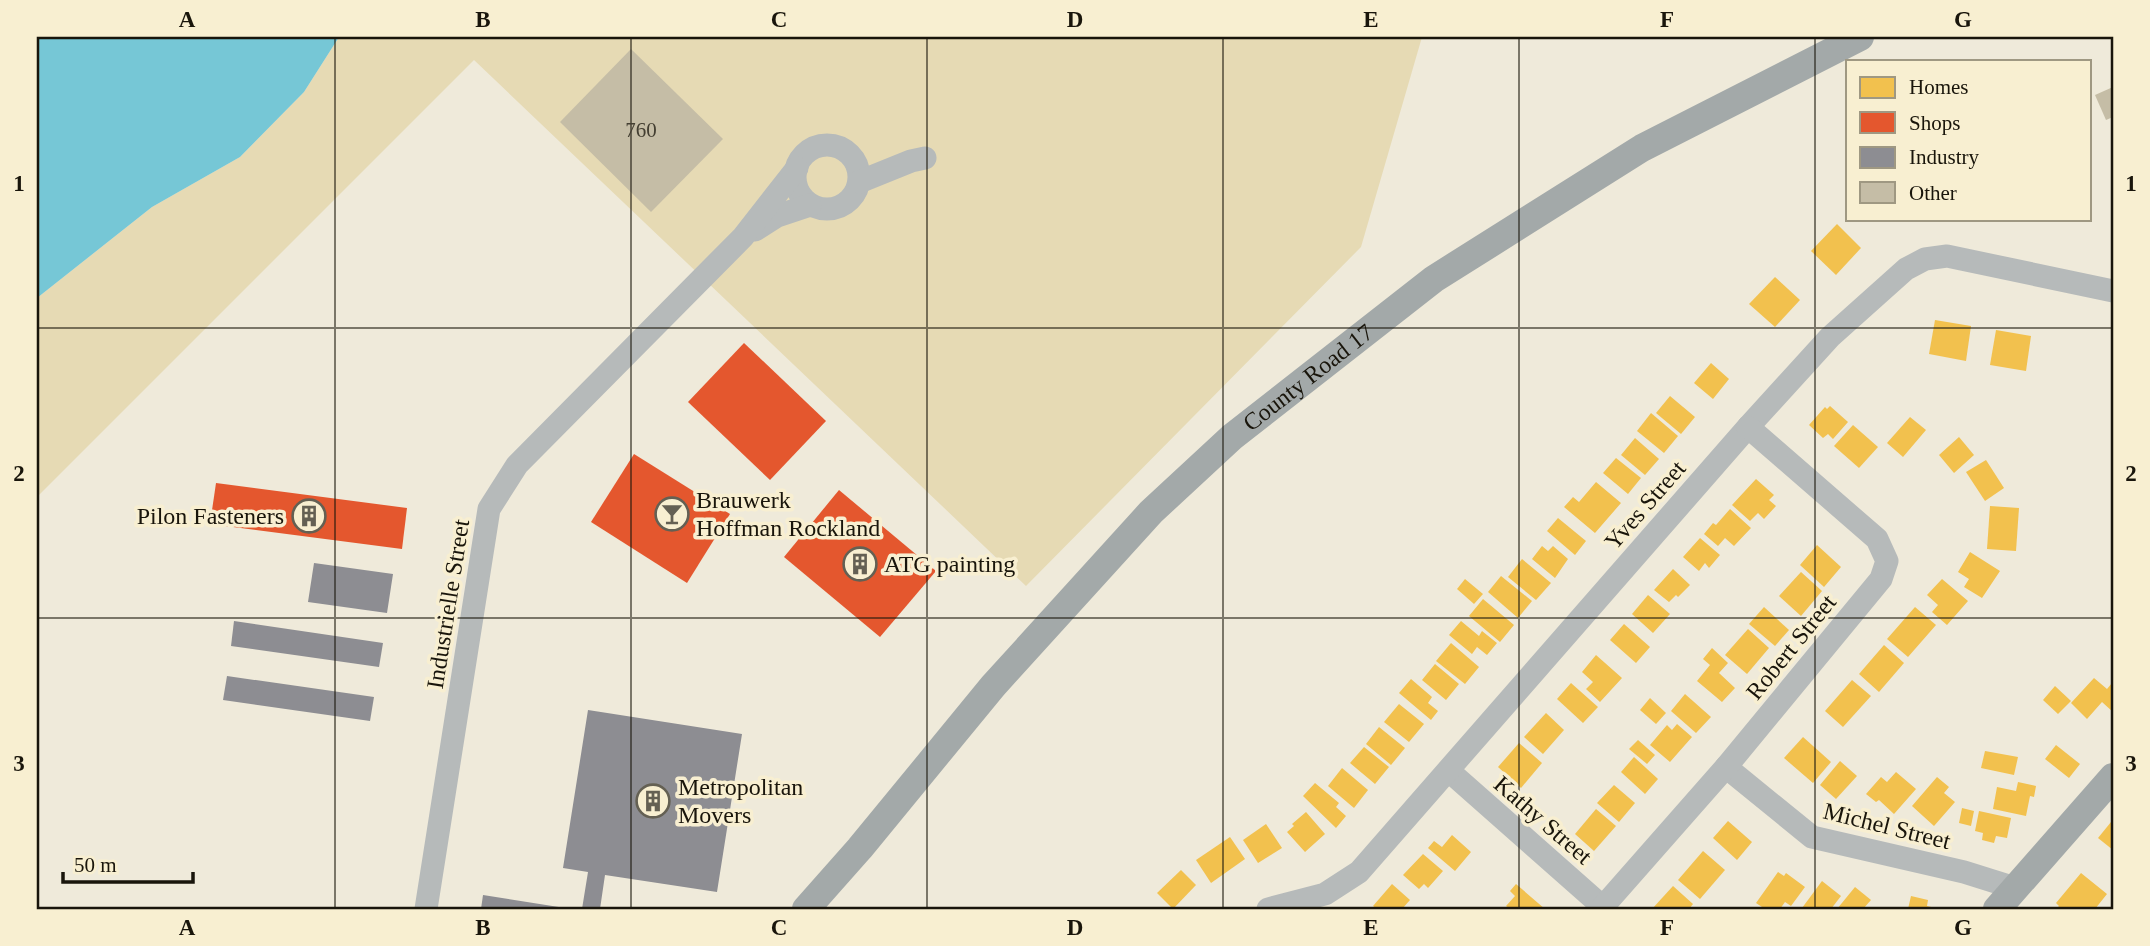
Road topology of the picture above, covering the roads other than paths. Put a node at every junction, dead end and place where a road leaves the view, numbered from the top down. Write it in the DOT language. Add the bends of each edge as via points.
graph roads {
  1 [pos="1860,37"];
  2 [pos="848,153"];
  3 [pos="797,169"];
  4 [pos="859,182"];
  5 [pos="810,205"];
  6 [pos="743,237"];
  7 [pos="2113,291"];
  8 [pos="1748,427"];
  9 [pos="1726,767"];
  10 [pos="1448,771"];
  11 [pos="2113,777"];
  12 [pos="860,848"];
  13 [pos="2006,899"];
  14 [pos="1602,908"];
  15 [pos="426,909"];
  16 [pos="806,909"];
  17 [pos="823,909"];
  18 [pos="1268,909"];
  1 -- 12 [label="main road, County Road 17" via="1642,148 1434,279 1232,438 1152,512 1002,675"];
  2 -- 3 [label="street, Industrielle Street" via="818,147 801,159"];
  2 -- 4 [label="street"];
  2 -- 4 [label="street, Industrielle Street" via="918,159"];
  3 -- 5 [label="street" via="797,189"];
  3 -- 6 [label="street, Industrielle Street"];
  4 -- 5 [label="street, Industrielle Street" via="841,206"];
  5 -- 6 [label="street, Industrielle Street" via="778,216"];
  6 -- 15 [label="street, Industrielle Street" via="517,465 489,509"];
  7 -- 8 [label="street, Yves Street" via="1947,256 1925,259 1906,269 1830,337"];
  8 -- 9 [label="street, Robert Street" via="1877,539 1887,562 1881,579"];
  8 -- 10 [label="street, Yves Street"];
  9 -- 13 [label="street, Michel Street" via="1812,837 1964,873"];
  9 -- 14 [label="street, Robert Street"];
  10 -- 14 [label="street, Kathy Street"];
  10 -- 18 [label="street, Yves Street" via="1359,872 1325,894"];
  11 -- 13 [label="main road"];
  12 -- 16 [label="main road, County Road 17"];
  12 -- 17 [label="main road, County Road 17"];
}
